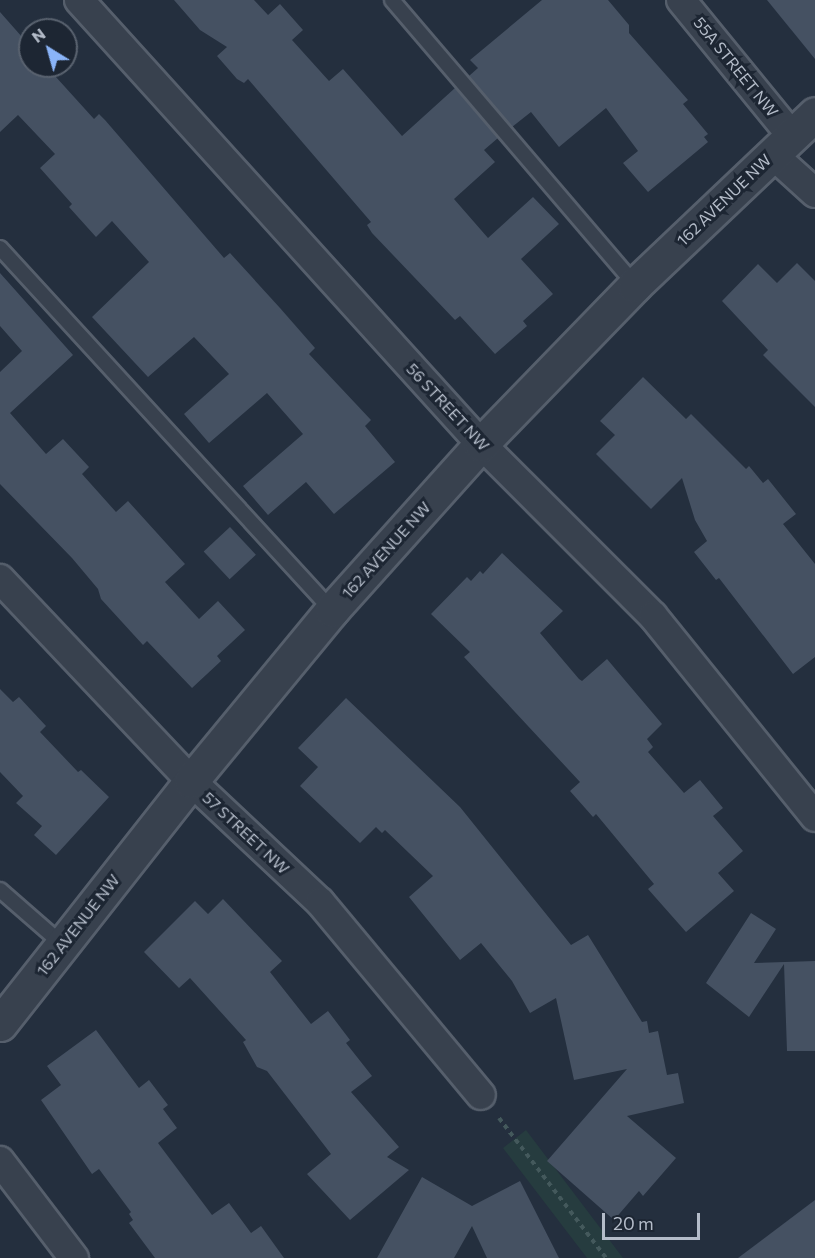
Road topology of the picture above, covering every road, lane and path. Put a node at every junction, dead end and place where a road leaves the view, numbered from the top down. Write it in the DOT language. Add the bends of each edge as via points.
graph roads {
  1 [pos="79,0"];
  2 [pos="392,0"];
  3 [pos="681,0"];
  4 [pos="793,134"];
  5 [pos="815,193"];
  6 [pos="0,248"];
  7 [pos="635,285"];
  8 [pos="481,444"];
  9 [pos="0,579"];
  10 [pos="332,610"];
  11 [pos="191,781"];
  12 [pos="815,817"];
  13 [pos="0,890"];
  14 [pos="63,945"];
  15 [pos="0,1024"];
  16 [pos="481,1095"];
  17 [pos="0,1161"];
  18 [pos="74,1258"];
  19 [pos="606,1258"];
  1 -- 8 [label="street, 56 STREET NW"];
  2 -- 7 [label="lane"];
  3 -- 4 [label="street, 55A STREET NW"];
  4 -- 5 [label="street, 55A STREET NW"];
  4 -- 7 [label="street, 162 AVENUE NW"];
  6 -- 10 [label="lane"];
  7 -- 8 [label="street, 162 AVENUE NW"];
  8 -- 10 [label="street, 162 AVENUE NW"];
  8 -- 12 [label="street, 56 STREET NW" via="653,616"];
  9 -- 11 [label="street, 57 STREET NW"];
  10 -- 11 [label="street, 162 AVENUE NW"];
  11 -- 14 [label="street, 162 AVENUE NW"];
  11 -- 16 [label="street, 57 STREET NW" via="320,902"];
  13 -- 14 [label="lane"];
  14 -- 15 [label="street, 162 AVENUE NW"];
  16 -- 19 [label="path"];
  17 -- 18 [label="street"];
}
